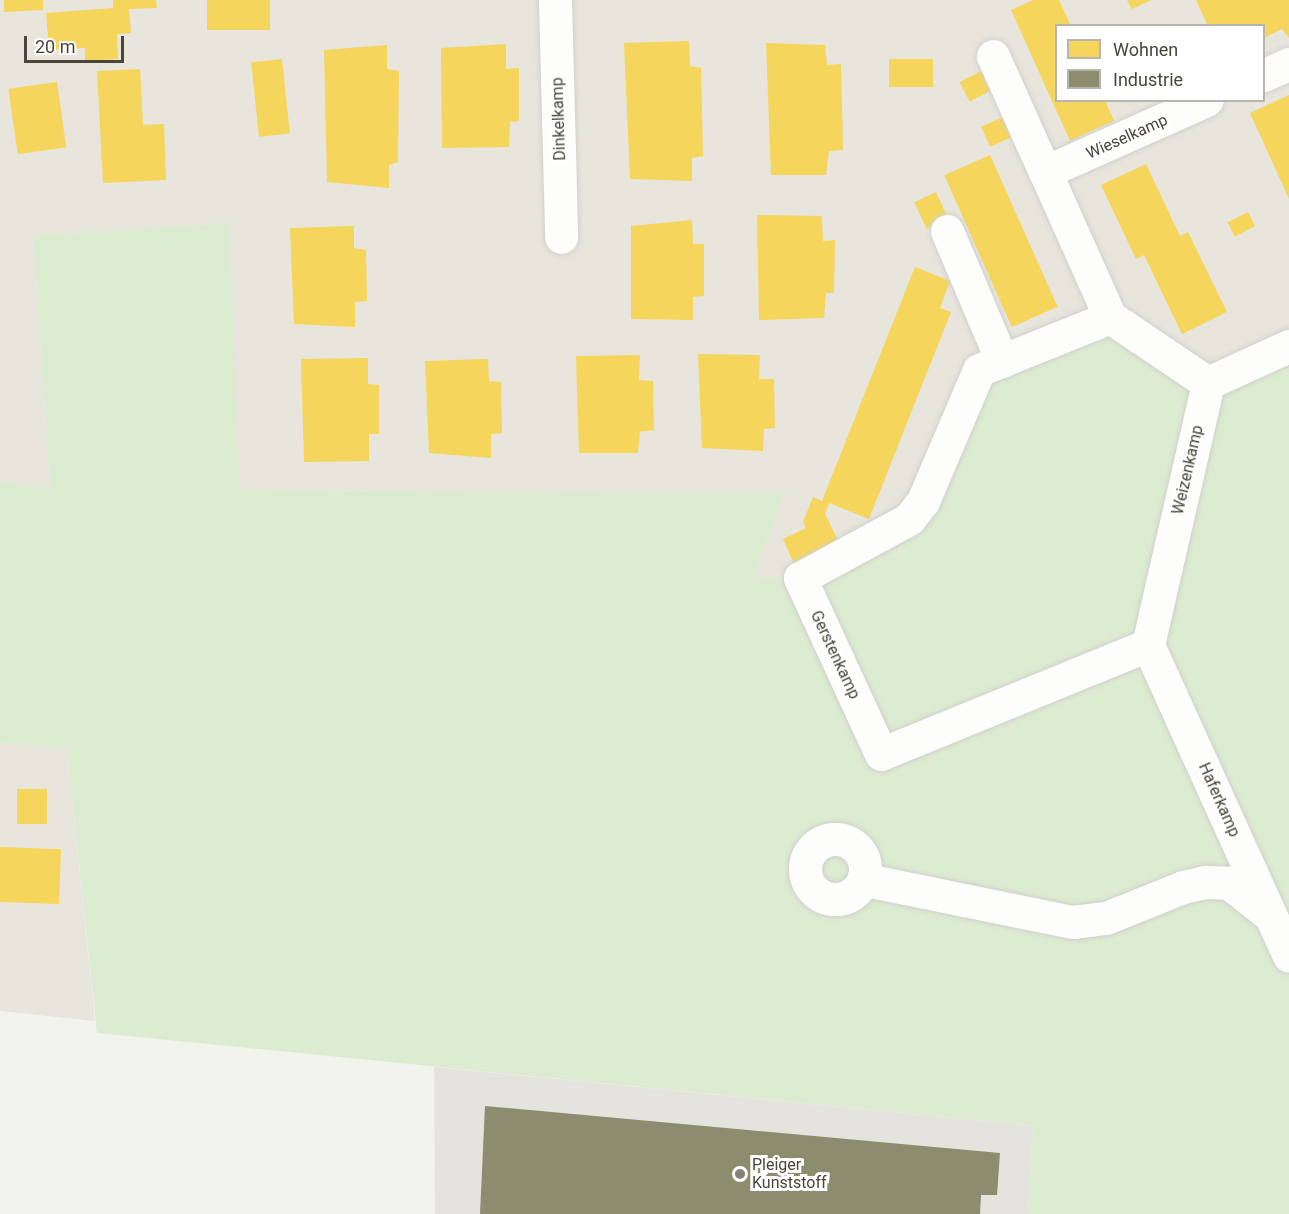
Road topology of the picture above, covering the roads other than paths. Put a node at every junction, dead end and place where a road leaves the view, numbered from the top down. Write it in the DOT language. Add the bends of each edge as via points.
graph roads {
  1 [pos="555,0"];
  2 [pos="993,56"];
  3 [pos="1289,64"];
  4 [pos="1265,74"];
  5 [pos="1203,102"];
  6 [pos="1045,172"];
  7 [pos="947,231"];
  8 [pos="561,237"];
  9 [pos="1110,317"];
  10 [pos="1289,346"];
  11 [pos="1002,361"];
  12 [pos="1208,383"];
  13 [pos="1148,645"];
  14 [pos="866,880"];
  15 [pos="1271,916"];
  16 [pos="1289,956"];
  1 -- 8 [label="street, Dinkelkamp"];
  2 -- 6 [label="street"];
  3 -- 4 [label="street"];
  5 -- 6 [label="street, Wieselkamp"];
  6 -- 9 [label="street"];
  7 -- 11 [label="street"];
  9 -- 11 [label="street, Gerstenkamp"];
  9 -- 12 [label="street"];
  10 -- 12 [label="street"];
  11 -- 13 [label="street, Gerstenkamp" via="979,370 923,501 909,519 800,579 882,754"];
  12 -- 13 [label="street, Weizenkamp"];
  13 -- 15 [label="street, Haferkamp"];
  14 -- 15 [label="street" via="1082,922 1106,918 1183,887 1205,882 1229,883"];
  15 -- 16 [label="street, Haferkamp"];
}
